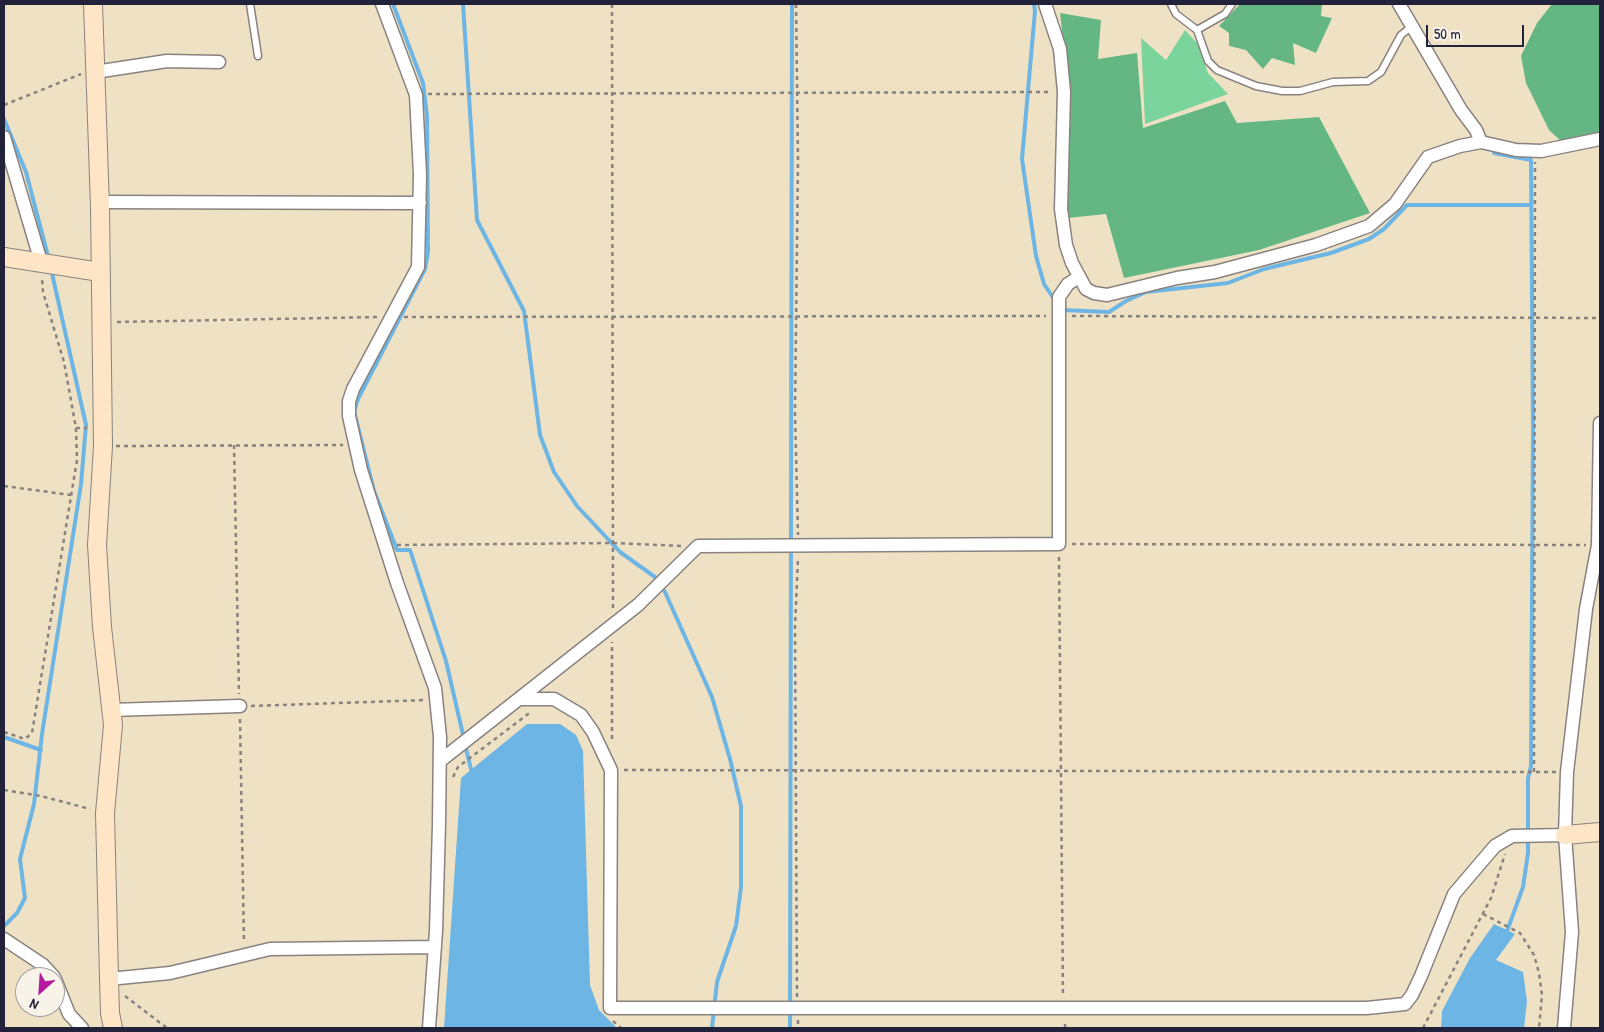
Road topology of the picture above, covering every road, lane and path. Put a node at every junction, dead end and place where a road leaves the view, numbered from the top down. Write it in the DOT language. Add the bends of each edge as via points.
graph roads {
  1 [pos="93,4"];
  2 [pos="250,4"];
  3 [pos="382,4"];
  4 [pos="612,4"];
  5 [pos="796,4"];
  6 [pos="1045,4"];
  7 [pos="1171,4"];
  8 [pos="1232,4"];
  9 [pos="1398,4"];
  10 [pos="1411,27"];
  11 [pos="1197,30"];
  12 [pos="258,56"];
  13 [pos="218,62"];
  14 [pos="95,72"];
  15 [pos="797,92"];
  16 [pos="1064,92"];
  17 [pos="612,93"];
  18 [pos="416,95"];
  19 [pos="4,104"];
  20 [pos="4,137"];
  21 [pos="1600,139"];
  22 [pos="1481,142"];
  23 [pos="1536,151"];
  24 [pos="99,202"];
  25 [pos="420,203"];
  26 [pos="4,257"];
  27 [pos="41,262"];
  28 [pos="100,272"];
  29 [pos="1080,277"];
  30 [pos="1058,316"];
  31 [pos="392,317"];
  32 [pos="1536,317"];
  33 [pos="613,318"];
  34 [pos="796,318"];
  35 [pos="1600,318"];
  36 [pos="102,320"];
  37 [pos="1600,423"];
  38 [pos="354,442"];
  39 [pos="103,446"];
  40 [pos="4,486"];
  41 [pos="71,495"];
  42 [pos="613,543"];
  43 [pos="1059,544"];
  44 [pos="1536,544"];
  45 [pos="385,545"];
  46 [pos="1598,545"];
  47 [pos="698,546"];
  48 [pos="798,546"];
  49 [pos="616,623"];
  50 [pos="520,699"];
  51 [pos="548,699"];
  52 [pos="436,700"];
  53 [pos="240,706"];
  54 [pos="111,710"];
  55 [pos="4,732"];
  56 [pos="612,741"];
  57 [pos="440,761"];
  58 [pos="611,770"];
  59 [pos="797,771"];
  60 [pos="1060,772"];
  61 [pos="1534,772"];
  62 [pos="1567,772"];
  63 [pos="452,778"];
  64 [pos="4,790"];
  65 [pos="105,813"];
  66 [pos="1600,832"];
  67 [pos="1572,834"];
  68 [pos="1512,836"];
  69 [pos="1483,914"];
  70 [pos="4,939"];
  71 [pos="435,947"];
  72 [pos="45,967"];
  73 [pos="109,981"];
  74 [pos="65,1004"];
  75 [pos="1063,1008"];
  76 [pos="797,1009"];
  77 [pos="109,1023"];
  78 [pos="82,1028"];
  79 [pos="167,1028"];
  80 [pos="428,1028"];
  81 [pos="1423,1028"];
  82 [pos="1539,1028"];
  83 [pos="1564,1028"];
  1 -- 14 [label="street"];
  2 -- 12 [label="lane"];
  3 -- 18 [label="street"];
  4 -- 17 [label="path"];
  5 -- 15 [label="path"];
  6 -- 16 [label="street" via="1060,49"];
  7 -- 11 [label="lane" via="1176,14"];
  8 -- 11 [label="lane" via="1225,14"];
  9 -- 10 [label="street"];
  10 -- 11 [label="lane" via="1401,35 1381,72 1368,81 1333,82 1300,91 1256,86 1217,70 1208,61"];
  10 -- 22 [label="street"];
  13 -- 14 [label="street" via="167,61"];
  14 -- 19 [label="path" via="81,74"];
  14 -- 24 [label="street"];
  15 -- 16 [label="path"];
  15 -- 17 [label="path"];
  15 -- 34 [label="path"];
  16 -- 29 [label="street" via="1061,209 1066,246"];
  17 -- 18 [label="path"];
  17 -- 33 [label="path"];
  18 -- 25 [label="street"];
  20 -- 27 [label="street"];
  21 -- 23 [label="street"];
  22 -- 23 [label="street"];
  22 -- 29 [label="street" via="1428,157 1395,204 1369,226 1316,245 1215,272 1107,295 1086,289"];
  23 -- 32 [label="path"];
  24 -- 25 [label="street"];
  24 -- 28 [label="street"];
  25 -- 31 [label="street" via="418,267"];
  26 -- 27 [label="street"];
  27 -- 28 [label="street"];
  27 -- 41 [label="path" via="43,292 64,362 76,428 77,460"];
  28 -- 36 [label="street"];
  29 -- 30 [label="street" via="1068,284 1059,297"];
  30 -- 32 [label="path"];
  30 -- 34 [label="path"];
  30 -- 43 [label="street"];
  31 -- 33 [label="path"];
  31 -- 36 [label="path"];
  31 -- 38 [label="street" via="349,401 348,416"];
  32 -- 35 [label="path"];
  32 -- 44 [label="path"];
  33 -- 34 [label="path"];
  33 -- 42 [label="path"];
  34 -- 48 [label="path"];
  36 -- 39 [label="street"];
  37 -- 46 [label="street"];
  38 -- 39 [label="path"];
  38 -- 45 [label="street"];
  39 -- 54 [label="street" via="97,545"];
  40 -- 41 [label="path"];
  41 -- 55 [label="path" via="32,733 25,739"];
  42 -- 45 [label="path"];
  42 -- 47 [label="path"];
  42 -- 49 [label="path" via="612,609"];
  43 -- 44 [label="path"];
  43 -- 48 [label="street"];
  43 -- 60 [label="path"];
  44 -- 46 [label="path"];
  44 -- 61 [label="path"];
  45 -- 52 [label="street" via="435,688"];
  46 -- 62 [label="street" via="1586,609"];
  47 -- 48 [label="street"];
  47 -- 49 [label="street"];
  48 -- 59 [label="path" via="795,628"];
  49 -- 50 [label="street"];
  49 -- 56 [label="path"];
  50 -- 51 [label="street"];
  50 -- 57 [label="street"];
  51 -- 58 [label="street" via="581,715"];
  51 -- 63 [label="path" via="458,767"];
  52 -- 53 [label="path"];
  52 -- 57 [label="street"];
  53 -- 54 [label="street"];
  54 -- 65 [label="street" via="113,725"];
  57 -- 71 [label="street"];
  58 -- 59 [label="path"];
  58 -- 76 [label="street" via="610,1008"];
  59 -- 60 [label="path"];
  59 -- 76 [label="path"];
  60 -- 61 [label="path"];
  60 -- 75 [label="path"];
  61 -- 62 [label="path"];
  62 -- 67 [label="street"];
  64 -- 65 [label="path"];
  65 -- 73 [label="street"];
  66 -- 67 [label="street"];
  67 -- 68 [label="street"];
  67 -- 83 [label="street" via="1572,932"];
  68 -- 69 [label="path"];
  68 -- 75 [label="street" via="1495,846 1454,894 1421,976 1405,1004 1367,1008"];
  69 -- 81 [label="path"];
  69 -- 82 [label="path" via="1520,933 1534,954 1542,995"];
  70 -- 72 [label="street"];
  71 -- 73 [label="street" via="270,949 170,973"];
  71 -- 80 [label="street"];
  73 -- 77 [label="street"];
  73 -- 79 [label="path"];
  74 -- 78 [label="street"];
  75 -- 76 [label="street"];
}
